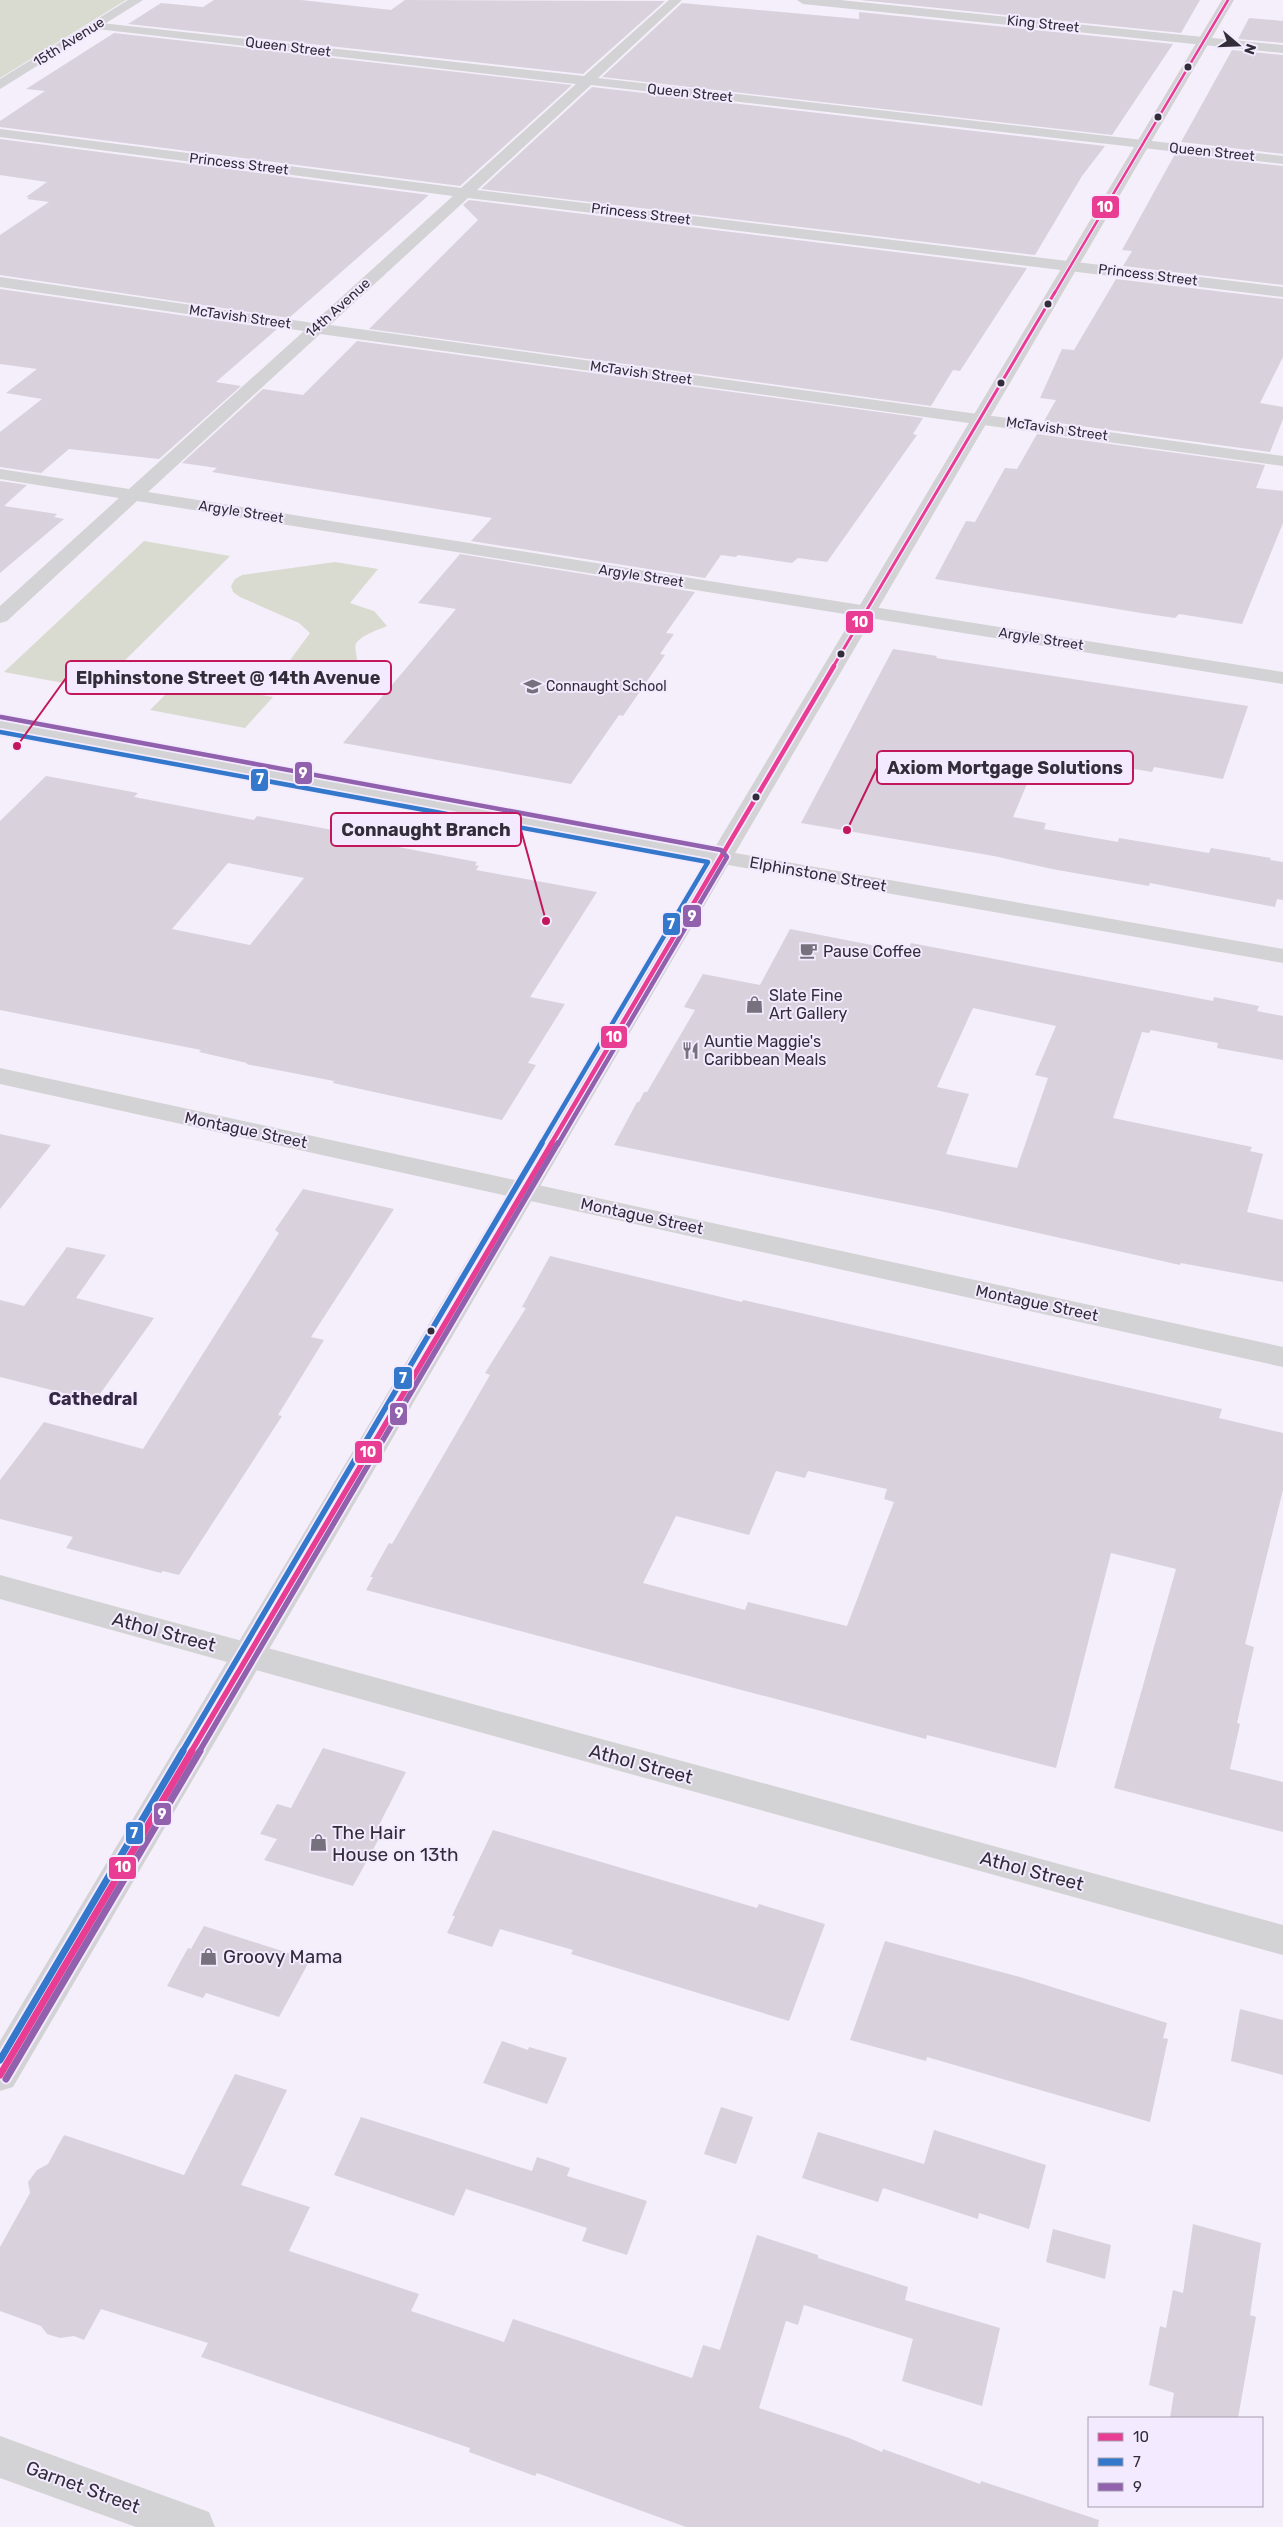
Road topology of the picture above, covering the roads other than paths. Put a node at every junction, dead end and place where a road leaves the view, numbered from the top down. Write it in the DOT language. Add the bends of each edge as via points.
graph roads {
  1 [pos="137,0"];
  2 [pos="676,0"];
  3 [pos="802,0"];
  4 [pos="1228,0"];
  5 [pos="97,25"];
  6 [pos="1204,41"];
  7 [pos="1283,49"];
  8 [pos="588,81"];
  9 [pos="0,85"];
  10 [pos="0,133"];
  11 [pos="1143,144"];
  12 [pos="1283,160"];
  13 [pos="465,193"];
  14 [pos="1070,266"];
  15 [pos="0,282"];
  16 [pos="1283,292"];
  17 [pos="316,328"];
  18 [pos="980,419"];
  19 [pos="1283,460"];
  20 [pos="0,474"];
  21 [pos="134,495"];
  22 [pos="866,611"];
  23 [pos="0,617"];
  24 [pos="1283,678"];
  25 [pos="0,724"];
  26 [pos="720,857"];
  27 [pos="1283,956"];
  28 [pos="0,1076"];
  29 [pos="523,1190"];
  30 [pos="1283,1357"];
  31 [pos="0,1587"];
  32 [pos="248,1655"];
  33 [pos="1283,1940"];
  34 [pos="0,2075"];
  35 [pos="0,2457"];
  36 [pos="194,2527"];
  1 -- 5 [label="street, 15th Avenue"];
  2 -- 8 [label="street, 14th Avenue"];
  3 -- 6 [label="street, King Street"];
  4 -- 6 [label="street"];
  5 -- 8 [label="street, Queen Street"];
  5 -- 9 [label="street, 15th Avenue"];
  6 -- 7 [label="street, King Street"];
  6 -- 11 [label="street"];
  8 -- 11 [label="street, Queen Street"];
  8 -- 13 [label="street, 14th Avenue"];
  10 -- 13 [label="street, Princess Street"];
  11 -- 12 [label="street, Queen Street"];
  11 -- 14 [label="street"];
  13 -- 14 [label="street, Princess Street"];
  13 -- 17 [label="street, 14th Avenue"];
  14 -- 16 [label="street, Princess Street"];
  14 -- 18 [label="street"];
  15 -- 17 [label="street, McTavish Street"];
  17 -- 18 [label="street, McTavish Street"];
  17 -- 21 [label="street, 14th Avenue"];
  18 -- 19 [label="street, McTavish Street"];
  18 -- 22 [label="street"];
  20 -- 21 [label="street, Argyle Street"];
  21 -- 22 [label="street, Argyle Street"];
  21 -- 23 [label="street, 14th Avenue"];
  22 -- 24 [label="street, Argyle Street"];
  22 -- 26 [label="street"];
  25 -- 26 [label="street, Elphinstone Street"];
  26 -- 27 [label="street, Elphinstone Street"];
  26 -- 29 [label="street"];
  28 -- 29 [label="street, Montague Street"];
  29 -- 30 [label="street, Montague Street"];
  29 -- 32 [label="street"];
  31 -- 32 [label="street, Athol Street"];
  32 -- 33 [label="street, Athol Street"];
  32 -- 34 [label="street"];
  35 -- 36 [label="street, Garnet Street"];
}
